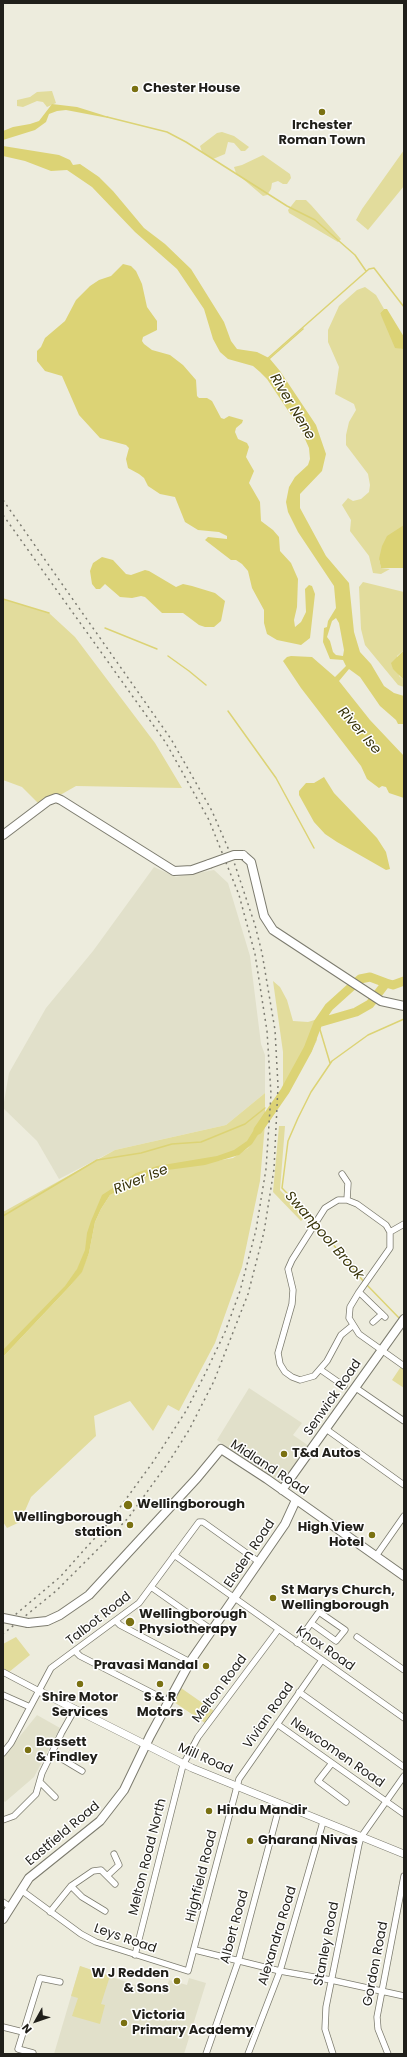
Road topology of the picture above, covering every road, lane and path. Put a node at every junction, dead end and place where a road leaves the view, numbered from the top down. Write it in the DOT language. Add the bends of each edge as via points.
graph roads {
  1 [pos="3,835"];
  2 [pos="404,1006"];
  3 [pos="342,1174"];
  4 [pos="347,1200"];
  5 [pos="404,1224"];
  6 [pos="390,1232"];
  7 [pos="360,1290"];
  8 [pos="404,1320"];
  9 [pos="373,1322"];
  10 [pos="352,1326"];
  11 [pos="382,1350"];
  12 [pos="404,1366"];
  13 [pos="321,1370"];
  14 [pos="344,1386"];
  15 [pos="356,1388"];
  16 [pos="404,1421"];
  17 [pos="326,1429"];
  18 [pos="404,1485"];
  19 [pos="282,1490"];
  20 [pos="296,1500"];
  21 [pos="404,1516"];
  22 [pos="174,1555"];
  23 [pos="376,1556"];
  24 [pos="259,1562"];
  25 [pos="404,1576"];
  26 [pos="151,1587"];
  27 [pos="234,1599"];
  28 [pos="3,1618"];
  29 [pos="116,1621"];
  30 [pos="311,1623"];
  31 [pos="212,1630"];
  32 [pos="278,1630"];
  33 [pos="357,1637"];
  34 [pos="297,1643"];
  35 [pos="75,1651"];
  36 [pos="322,1660"];
  37 [pos="190,1662"];
  38 [pos="404,1670"];
  39 [pos="3,1672"];
  40 [pos="40,1691"];
  41 [pos="299,1692"];
  42 [pos="3,1695"];
  43 [pos="168,1701"];
  44 [pos="30,1707"];
  45 [pos="75,1709"];
  46 [pos="404,1718"];
  47 [pos="277,1724"];
  48 [pos="146,1744"];
  49 [pos="3,1753"];
  50 [pos="52,1753"];
  51 [pos="332,1763"];
  52 [pos="183,1765"];
  53 [pos="404,1766"];
  54 [pos="82,1771"];
  55 [pos="404,1776"];
  56 [pos="40,1782"];
  57 [pos="236,1786"];
  58 [pos="55,1798"];
  59 [pos="386,1801"];
  60 [pos="346,1802"];
  61 [pos="280,1804"];
  62 [pos="404,1814"];
  63 [pos="3,1820"];
  64 [pos="323,1822"];
  65 [pos="361,1837"];
  66 [pos="114,1854"];
  67 [pos="404,1854"];
  68 [pos="107,1876"];
  69 [pos="404,1876"];
  70 [pos="115,1884"];
  71 [pos="71,1886"];
  72 [pos="21,1890"];
  73 [pos="6,1904"];
  74 [pos="105,1911"];
  75 [pos="50,1912"];
  76 [pos="3,1919"];
  77 [pos="195,1950"];
  78 [pos="135,1955"];
  79 [pos="238,1962"];
  80 [pos="188,1971"];
  81 [pos="280,1971"];
  82 [pos="331,1980"];
  83 [pos="60,1982"];
  84 [pos="382,1992"];
  85 [pos="404,1996"];
  86 [pos="3,2027"];
  87 [pos="23,2032"];
  88 [pos="33,2053"];
  89 [pos="206,2054"];
  90 [pos="248,2054"];
  91 [pos="333,2054"];
  92 [pos="388,2054"];
  1 -- 2 [label="main road, bridge" via="48,801 56,798 174,871 192,870 234,855 243,855 251,862 264,916 273,930 381,1001"];
  3 -- 4 [label="street" via="348,1183"];
  4 -- 6 [label="street" via="378,1218"];
  4 -- 13 [label="street" via="332,1202 326,1208 288,1269 293,1290 292,1304 278,1353 280,1364 284,1372 300,1380 307,1379"];
  5 -- 6 [label="street"];
  6 -- 7 [label="street" via="390,1248"];
  7 -- 9 [label="street" via="383,1316"];
  7 -- 10 [label="street" via="350,1307 349,1318"];
  8 -- 11 [label="main road, Senwick Road"];
  10 -- 11 [label="street"];
  10 -- 13 [label="street" via="341,1335"];
  11 -- 12 [label="street"];
  11 -- 15 [label="main road, Senwick Road"];
  13 -- 14 [label="street"];
  15 -- 16 [label="street"];
  15 -- 17 [label="main road, Senwick Road"];
  17 -- 18 [label="street"];
  17 -- 19 [label="main road, Senwick Road"];
  19 -- 20 [label="main road, Midland Road"];
  19 -- 28 [label="main road, Midland Road, bridge" via="221,1449 89,1595 47,1621 28,1624"];
  20 -- 23 [label="main road, Midland Road"];
  20 -- 24 [label="main road, Elsden Road" via="285,1524"];
  21 -- 23 [label="street"];
  22 -- 24 [label="street, Talbot Road" via="199,1522 203,1522"];
  22 -- 26 [label="street, Talbot Road"];
  22 -- 27 [label="street, Knox Road"];
  23 -- 25 [label="main road, Midland Road"];
  24 -- 27 [label="main road, Elsden Road"];
  26 -- 29 [label="street, Talbot Road" via="139,1603"];
  26 -- 31 [label="street"];
  27 -- 31 [label="main road, Elsden Road"];
  27 -- 32 [label="street, Knox Road"];
  29 -- 35 [label="street, Talbot Road"];
  29 -- 37 [label="street"];
  30 -- 30 [label="street" via="319,1612 344,1630 336,1641"];
  30 -- 34 [label="street"];
  31 -- 37 [label="main road, Elsden Road"];
  32 -- 34 [label="street, Knox Road"];
  32 -- 52 [label="street, Melton Road" via="198,1737"];
  33 -- 38 [label="street"];
  34 -- 36 [label="street, Knox Road"];
  35 -- 40 [label="street, Talbot Road" via="51,1668"];
  35 -- 43 [label="street" via="80,1656"];
  36 -- 41 [label="street, Vivian Road"];
  36 -- 46 [label="street, Knox Road"];
  37 -- 43 [label="main road, Elsden Road"];
  39 -- 40 [label="street, Mill Road"];
  40 -- 44 [label="street, Talbot Road"];
  40 -- 45 [label="street, Mill Road"];
  41 -- 47 [label="street, Vivian Road"];
  41 -- 53 [label="street"];
  42 -- 44 [label="street"];
  43 -- 48 [label="main road, Elsden Road"];
  44 -- 49 [label="street, Talbot Road"];
  45 -- 48 [label="street, Mill Road"];
  45 -- 50 [label="street"];
  47 -- 51 [label="street, Newcomen Road"];
  47 -- 57 [label="street, Vivian Road"];
  48 -- 52 [label="street, Mill Road"];
  48 -- 72 [label="main road, Eastfield Road" via="124,1790 111,1809 68,1848 43,1865"];
  50 -- 54 [label="street"];
  50 -- 56 [label="street"];
  51 -- 59 [label="street, Newcomen Road"];
  51 -- 60 [label="street" via="318,1781"];
  52 -- 57 [label="street, Mill Road"];
  52 -- 78 [label="street, Melton Road North"];
  55 -- 59 [label="street"];
  56 -- 58 [label="street"];
  56 -- 63 [label="street" via="36,1794 14,1816"];
  57 -- 61 [label="street, Mill Road"];
  57 -- 77 [label="street, Highfield Road"];
  59 -- 62 [label="street, Newcomen Road"];
  59 -- 65 [label="street"];
  61 -- 64 [label="street, Mill Road"];
  61 -- 79 [label="street, Albert Road"];
  64 -- 65 [label="street, Mill Road"];
  64 -- 81 [label="street, Alexandra Road"];
  65 -- 67 [label="street, Mill Road"];
  65 -- 82 [label="street, Stanley Road"];
  66 -- 68 [label="street" via="119,1865"];
  68 -- 70 [label="street"];
  68 -- 71 [label="street" via="101,1870 93,1871"];
  69 -- 84 [label="street, Gordon Road"];
  71 -- 74 [label="street" via="82,1897"];
  71 -- 75 [label="street"];
  72 -- 73 [label="main road, Eastfield Road"];
  72 -- 75 [label="street, Leys Road"];
  73 -- 76 [label="main road, Eastfield Road"];
  75 -- 78 [label="street, Leys Road" via="96,1942"];
  77 -- 79 [label="street"];
  77 -- 80 [label="street, Highfield Road"];
  78 -- 80 [label="street, Leys Road"];
  79 -- 81 [label="street"];
  79 -- 89 [label="street, Albert Road"];
  81 -- 82 [label="street"];
  81 -- 90 [label="street, Alexandra Road"];
  82 -- 84 [label="street"];
  82 -- 91 [label="street, Stanley Road" via="325,2029"];
  83 -- 87 [label="street" via="40,1978"];
  84 -- 85 [label="street"];
  84 -- 92 [label="street, Gordon Road" via="377,2017 378,2029"];
  86 -- 87 [label="street"];
  87 -- 88 [label="street" via="18,2049"];
}
